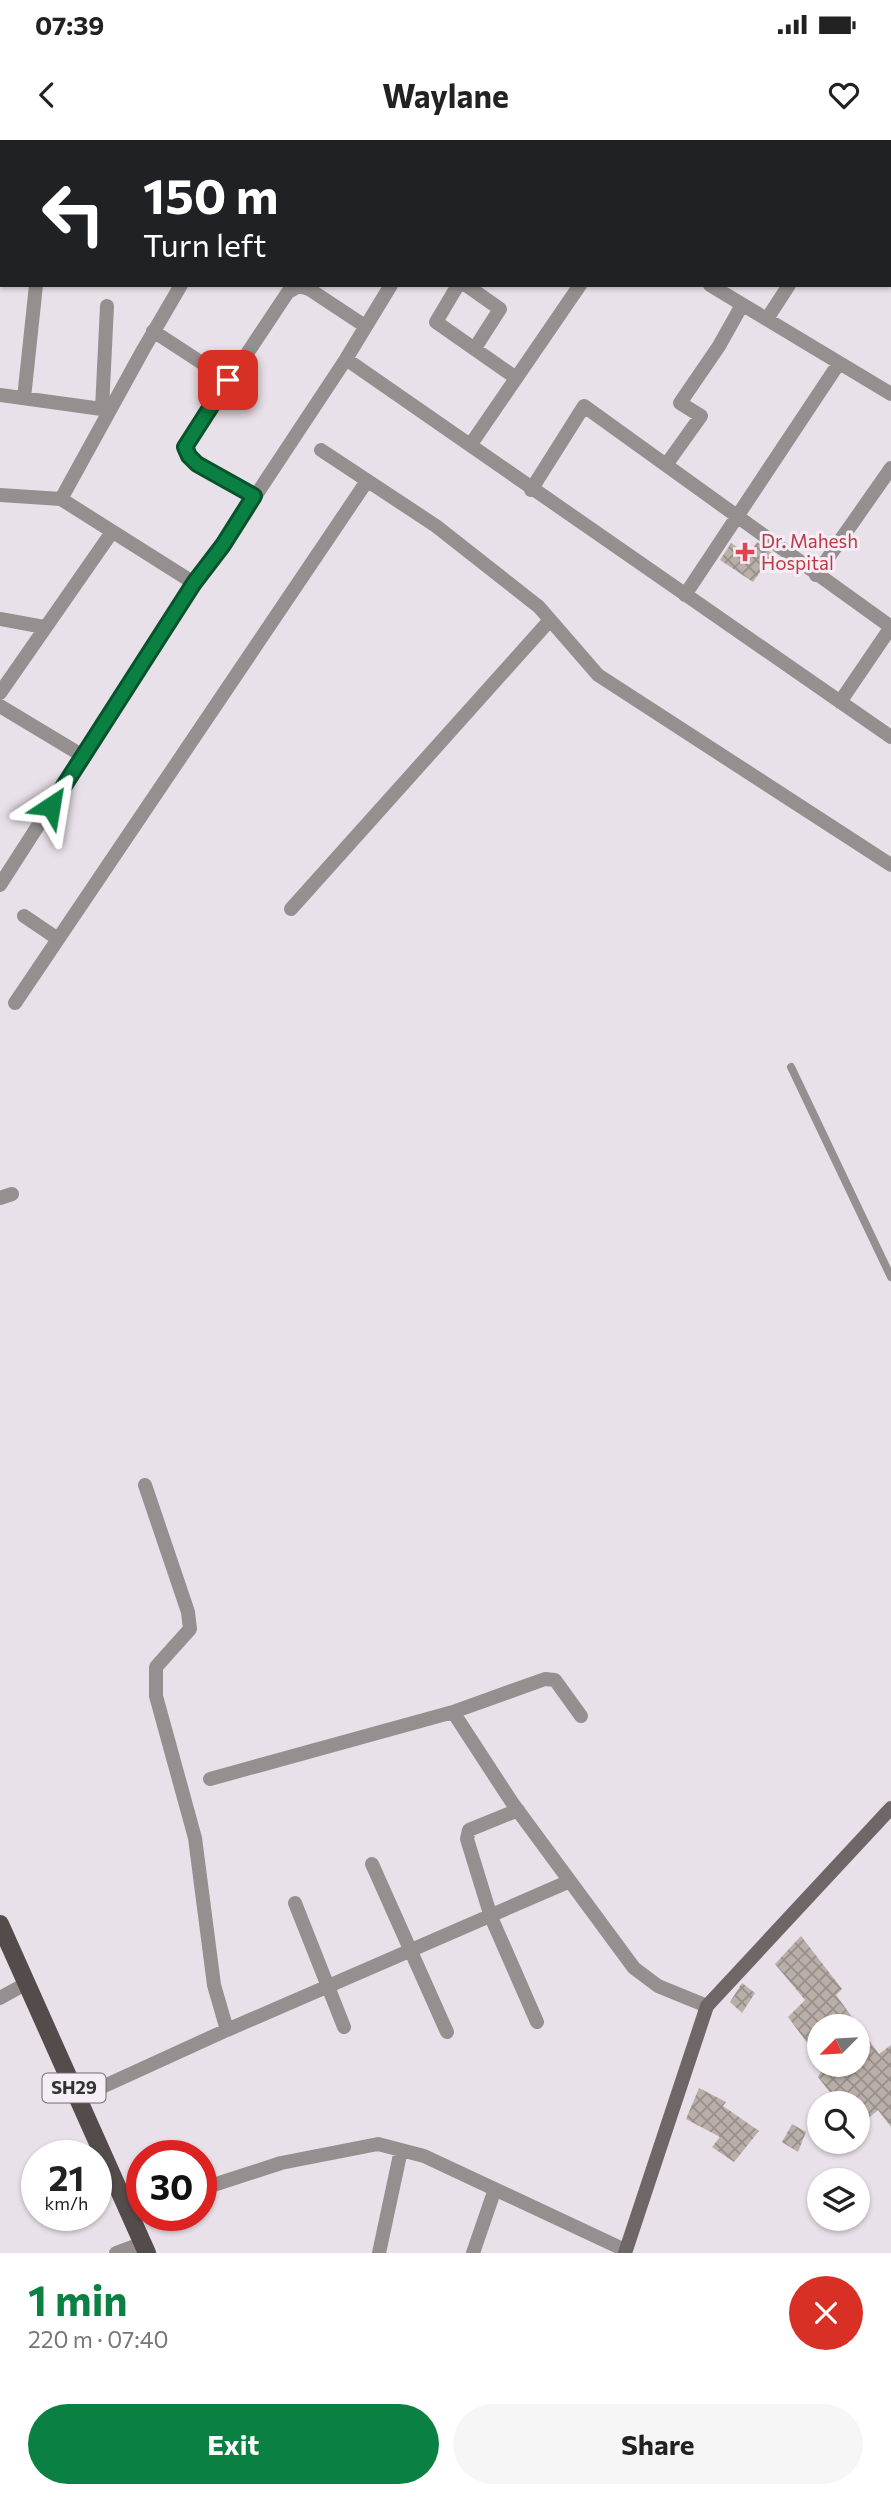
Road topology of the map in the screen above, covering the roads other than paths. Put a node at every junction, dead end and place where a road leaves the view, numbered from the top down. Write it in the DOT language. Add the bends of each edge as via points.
graph roads {
  1 [pos="36,287"];
  2 [pos="180,287"];
  3 [pos="297,287"];
  4 [pos="302,287"];
  5 [pos="390,287"];
  6 [pos="457,287"];
  7 [pos="469,287"];
  8 [pos="579,287"];
  9 [pos="713,287"];
  10 [pos="788,287"];
  11 [pos="742,305"];
  12 [pos="107,306"];
  13 [pos="767,319"];
  14 [pos="365,326"];
  15 [pos="153,331"];
  16 [pos="475,348"];
  17 [pos="346,359"];
  18 [pos="839,363"];
  19 [pos="516,378"];
  20 [pos="228,380"];
  21 [pos="891,394"];
  22 [pos="0,395"];
  23 [pos="24,398"];
  24 [pos="106,410"];
  25 [pos="471,444"];
  26 [pos="321,450"];
  27 [pos="666,465"];
  28 [pos="891,468"];
  29 [pos="367,481"];
  30 [pos="531,490"];
  31 [pos="0,495"];
  32 [pos="254,496"];
  33 [pos="61,499"];
  34 [pos="737,517"];
  35 [pos="112,532"];
  36 [pos="816,575"];
  37 [pos="194,583"];
  38 [pos="685,595"];
  39 [pos="0,619"];
  40 [pos="550,620"];
  41 [pos="44,627"];
  42 [pos="0,693"];
  43 [pos="840,702"];
  44 [pos="0,706"];
  45 [pos="891,737"];
  46 [pos="83,756"];
  47 [pos="891,865"];
  48 [pos="0,885"];
  49 [pos="291,909"];
  50 [pos="24,916"];
  51 [pos="58,939"];
  52 [pos="15,1003"];
  53 [pos="791,1067"];
  54 [pos="891,1277"];
  55 [pos="145,1485"];
  56 [pos="453,1712"];
  57 [pos="581,1716"];
  58 [pos="209,1779"];
  59 [pos="891,1808"];
  60 [pos="518,1810"];
  61 [pos="372,1864"];
  62 [pos="570,1881"];
  63 [pos="295,1903"];
  64 [pos="491,1917"];
  65 [pos="0,1924"];
  66 [pos="412,1950"];
  67 [pos="27,1983"];
  68 [pos="326,1986"];
  69 [pos="0,1998"];
  70 [pos="707,2006"];
  71 [pos="537,2022"];
  72 [pos="344,2028"];
  73 [pos="227,2030"];
  74 [pos="447,2032"];
  75 [pos="78,2098"];
  76 [pos="401,2150"];
  77 [pos="217,2184"];
  78 [pos="495,2189"];
  79 [pos="126,2192"];
  80 [pos="145,2248"];
  81 [pos="625,2252"];
  82 [pos="116,2253"];
  83 [pos="379,2253"];
  84 [pos="473,2253"];
  1 -- 23 [label="street"];
  2 -- 15 [label="street"];
  3 -- 20 [label="street" via="288,292"];
  4 -- 14 [label="street"];
  5 -- 14 [label="street"];
  6 -- 16 [label="street" via="436,322"];
  7 -- 16 [label="street" via="500,309"];
  8 -- 19 [label="street"];
  9 -- 11 [label="street"];
  10 -- 13 [label="street"];
  11 -- 13 [label="street"];
  11 -- 27 [label="street" via="680,403 701,416"];
  12 -- 24 [label="street"];
  13 -- 18 [label="street"];
  14 -- 17 [label="street"];
  15 -- 20 [label="street"];
  15 -- 24 [label="street"];
  16 -- 19 [label="street"];
  17 -- 25 [label="street"];
  17 -- 32 [label="street"];
  18 -- 21 [label="street"];
  18 -- 34 [label="street"];
  19 -- 25 [label="street"];
  20 -- 32 [label="street" via="185,447 197,464"];
  22 -- 23 [label="street"];
  23 -- 24 [label="street"];
  24 -- 33 [label="street"];
  25 -- 30 [label="street"];
  26 -- 29 [label="street"];
  27 -- 30 [label="street" via="584,406"];
  27 -- 34 [label="street"];
  28 -- 36 [label="street"];
  29 -- 40 [label="street" via="436,526"];
  29 -- 51 [label="street"];
  30 -- 38 [label="street"];
  31 -- 33 [label="street"];
  32 -- 37 [label="street"];
  33 -- 35 [label="street"];
  34 -- 36 [label="street"];
  34 -- 38 [label="street"];
  35 -- 37 [label="street"];
  35 -- 41 [label="street"];
  36 -- 43 [label="street" via="891,627"];
  37 -- 46 [label="street"];
  38 -- 43 [label="street"];
  39 -- 41 [label="street"];
  40 -- 47 [label="street" via="598,675"];
  40 -- 49 [label="street"];
  41 -- 42 [label="street"];
  43 -- 45 [label="street"];
  44 -- 46 [label="street"];
  46 -- 48 [label="street"];
  50 -- 51 [label="street"];
  51 -- 52 [label="street"];
  53 -- 54 [label="lane"];
  55 -- 73 [label="street" via="188,1612 190,1629 156,1667 156,1696 195,1838 214,1985"];
  56 -- 57 [label="street" via="545,1679 555,1680"];
  56 -- 58 [label="street"];
  56 -- 60 [label="street"];
  59 -- 70 [label="street"];
  60 -- 62 [label="street"];
  60 -- 64 [label="street" via="469,1830 467,1839"];
  61 -- 66 [label="street"];
  62 -- 64 [label="street"];
  62 -- 70 [label="street" via="634,1968 658,1986"];
  63 -- 68 [label="street"];
  64 -- 66 [label="street"];
  64 -- 71 [label="street"];
  65 -- 67 [label="main road, SH29"];
  66 -- 68 [label="street"];
  66 -- 74 [label="street"];
  67 -- 69 [label="street"];
  67 -- 75 [label="main road, SH29"];
  68 -- 72 [label="street"];
  68 -- 73 [label="street"];
  70 -- 81 [label="street"];
  73 -- 75 [label="street"];
  75 -- 79 [label="main road, SH29"];
  76 -- 77 [label="street" via="378,2144 293,2161"];
  76 -- 78 [label="street"];
  76 -- 83 [label="street"];
  78 -- 81 [label="street"];
  78 -- 84 [label="street"];
  80 -- 82 [label="street"];
}
